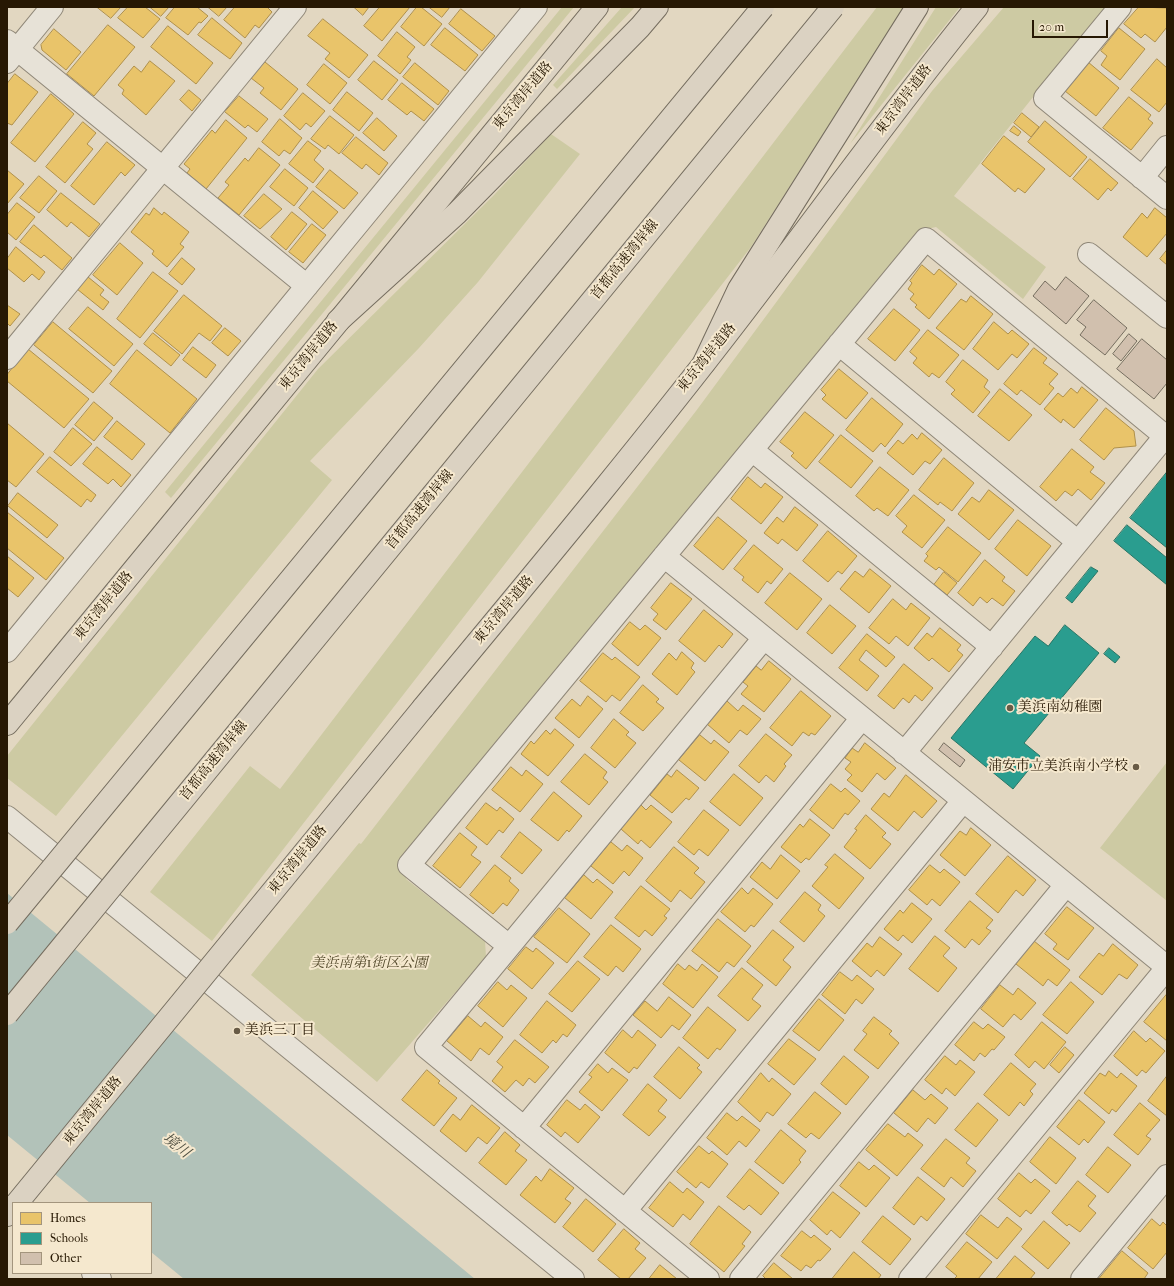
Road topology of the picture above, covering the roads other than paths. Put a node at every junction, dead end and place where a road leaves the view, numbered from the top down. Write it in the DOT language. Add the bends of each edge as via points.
graph roads {
  1 [pos="52,7"];
  2 [pos="295,7"];
  3 [pos="536,7"];
  4 [pos="597,7"];
  5 [pos="657,7"];
  6 [pos="762,7"];
  7 [pos="833,7"];
  8 [pos="917,7"];
  9 [pos="978,7"];
  10 [pos="1120,7"];
  11 [pos="10,50"];
  12 [pos="1167,147"];
  13 [pos="163,168"];
  14 [pos="1142,178"];
  15 [pos="1167,198"];
  16 [pos="1089,254"];
  17 [pos="307,286"];
  18 [pos="1167,317"];
  19 [pos="338,321"];
  20 [pos="839,344"];
  21 [pos="7,358"];
  22 [pos="704,363"];
  23 [pos="1166,435"];
  24 [pos="752,450"];
  25 [pos="1078,542"];
  26 [pos="664,556"];
  27 [pos="764,638"];
  28 [pos="992,647"];
  29 [pos="7,651"];
  30 [pos="862,718"];
  31 [pos="7,724"];
  32 [pos="904,753"];
  33 [pos="963,801"];
  34 [pos="7,817"];
  35 [pos="1066,885"];
  36 [pos="7,923"];
  37 [pos="509,946"];
  38 [pos="1167,968"];
  39 [pos="7,1014"];
  40 [pos="524,1128"];
  41 [pos="1167,1176"];
  42 [pos="18,1202"];
  43 [pos="625,1211"];
  44 [pos="573,1279"];
  45 [pos="708,1279"];
  46 [pos="741,1279"];
  47 [pos="910,1279"];
  48 [pos="1082,1279"];
  1 -- 11 [label="street"];
  2 -- 13 [label="street"];
  3 -- 17 [label="street"];
  4 -- 19 [label="highway, 東京湾岸道路"];
  5 -- 19 [label="highway" via="457,213"];
  6 -- 36 [label="highway, bridge"];
  7 -- 39 [label="highway, 首都高速湾岸線, bridge"];
  8 -- 22 [label="highway" via="739,289"];
  9 -- 22 [label="highway, 東京湾岸道路" via="918,80"];
  10 -- 14 [label="street" via="1045,98"];
  11 -- 13 [label="street"];
  12 -- 14 [label="street"];
  13 -- 17 [label="street"];
  13 -- 21 [label="street"];
  14 -- 15 [label="street"];
  16 -- 18 [label="street"];
  17 -- 29 [label="street"];
  19 -- 31 [label="highway, 東京湾岸道路"];
  20 -- 23 [label="street" via="926,239"];
  20 -- 24 [label="street"];
  20 -- 25 [label="street"];
  22 -- 42 [label="highway, 東京湾岸道路, bridge" via="542,565"];
  23 -- 25 [label="street"];
  24 -- 26 [label="street"];
  24 -- 28 [label="street"];
  25 -- 28 [label="street"];
  26 -- 27 [label="street"];
  26 -- 37 [label="street" via="410,864"];
  27 -- 30 [label="street"];
  27 -- 37 [label="street"];
  28 -- 32 [label="street"];
  30 -- 32 [label="street"];
  30 -- 40 [label="street"];
  32 -- 33 [label="street"];
  33 -- 35 [label="street"];
  33 -- 43 [label="street"];
  34 -- 44 [label="street"];
  35 -- 38 [label="street"];
  35 -- 46 [label="street"];
  37 -- 40 [label="street" via="426,1047"];
  38 -- 47 [label="street"];
  40 -- 43 [label="street"];
  41 -- 48 [label="street"];
  43 -- 45 [label="street"];
}
